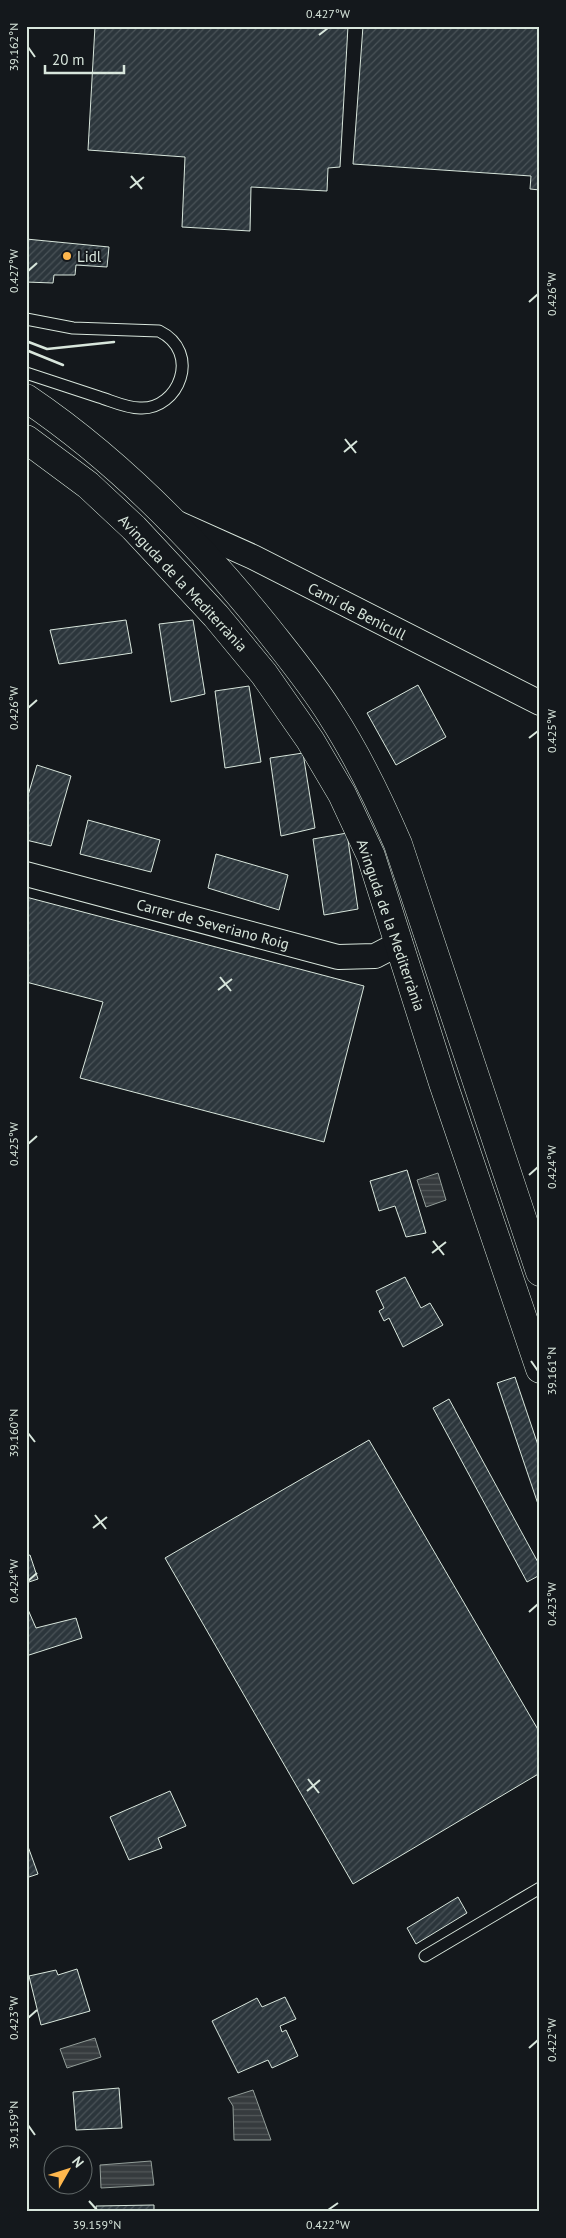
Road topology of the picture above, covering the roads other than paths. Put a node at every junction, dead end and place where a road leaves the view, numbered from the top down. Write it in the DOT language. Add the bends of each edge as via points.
graph roads {
  1 [pos="26,319"];
  2 [pos="26,373"];
  3 [pos="26,398"];
  4 [pos="26,438"];
  5 [pos="173,522"];
  6 [pos="540,703"];
  7 [pos="26,874"];
  8 [pos="400,943"];
  9 [pos="540,1272"];
  10 [pos="540,1369"];
  11 [pos="540,1888"];
  12 [pos="425,1956"];
  1 -- 2 [label="lane" via="73,328 159,331 178,347 183,362 174,391 162,403 142,409"];
  3 -- 5 [label="main road, Avinguda de la Mediterrània" via="99,453"];
  4 -- 8 [label="main road, Avinguda de la Mediterrània" via="88,485 134,528 216,616 264,674 310,740 342,794 371,856"];
  5 -- 6 [label="street, Camí de Benicull" via="253,557"];
  5 -- 9 [label="main road, Avinguda de la Mediterrània" via="235,588 299,668 332,715 381,804 398,844"];
  7 -- 8 [label="street, Carrer de Severiano Roig" via="338,957 375,956"];
  8 -- 10 [label="main road, Avinguda de la Mediterrània" via="443,1083"];
  11 -- 12 [label="lane"];
}
